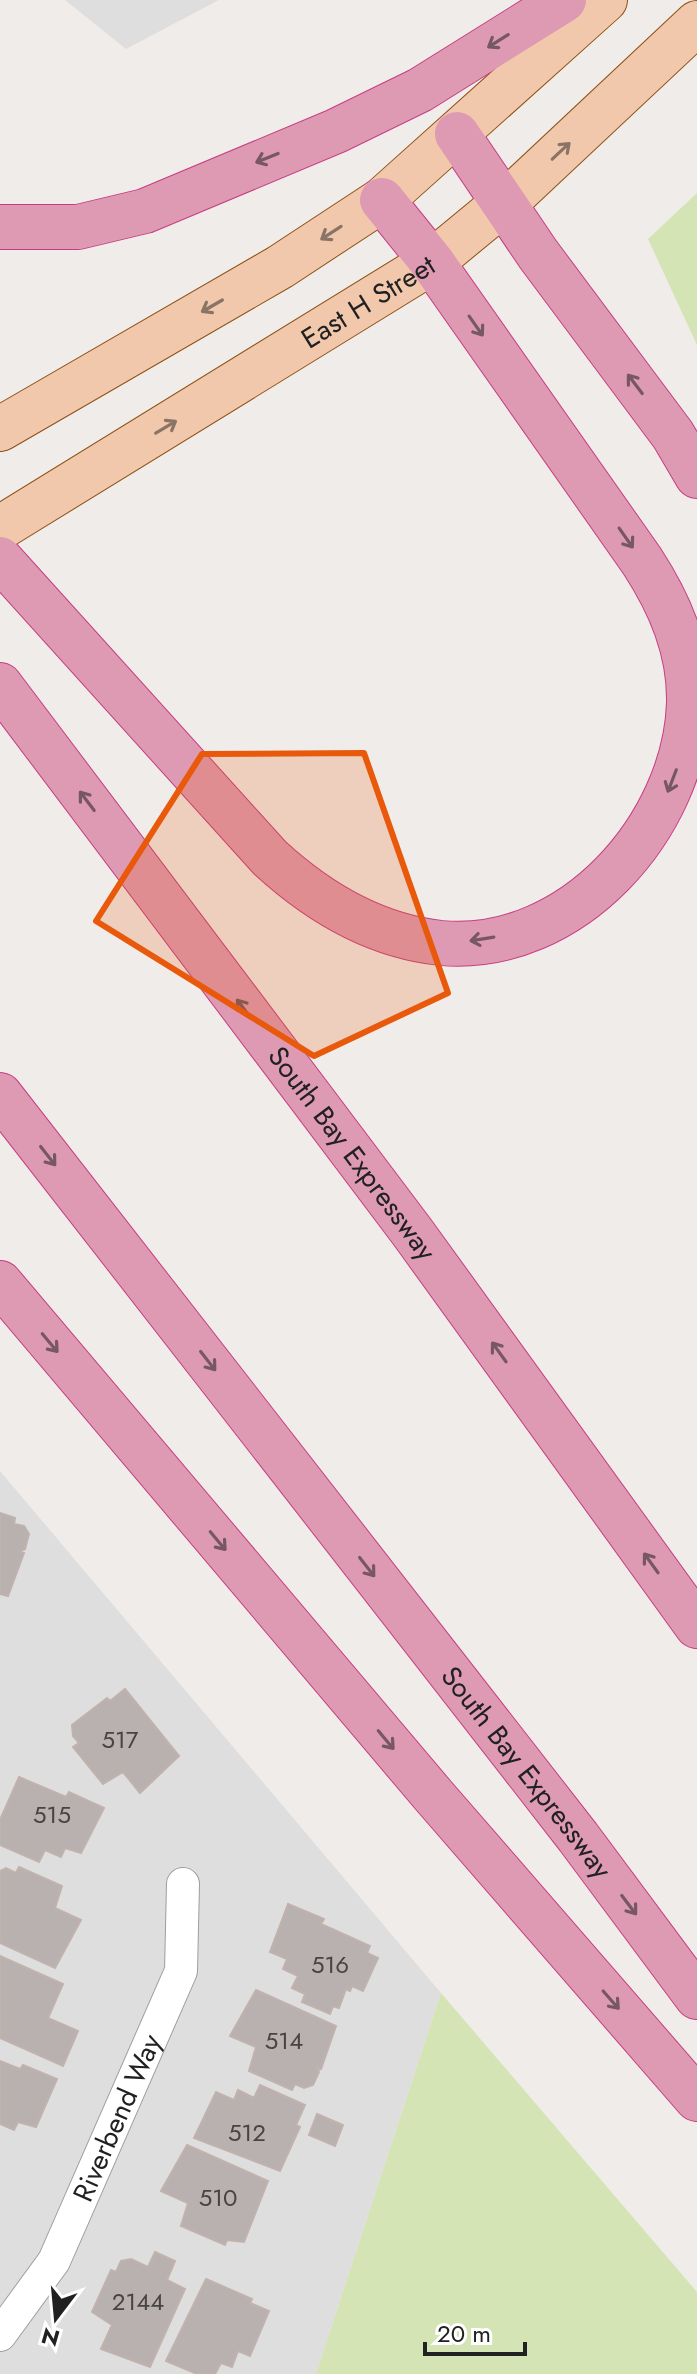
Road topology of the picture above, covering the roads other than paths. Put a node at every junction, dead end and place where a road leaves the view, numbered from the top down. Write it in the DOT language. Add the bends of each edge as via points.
graph roads {
  1 [pos="564,0"];
  2 [pos="605,0"];
  3 [pos="697,23"];
  4 [pos="457,134"];
  5 [pos="382,200"];
  6 [pos="503,203"];
  7 [pos="0,227"];
  8 [pos="432,262"];
  9 [pos="0,429"];
  10 [pos="697,476"];
  11 [pos="0,528"];
  12 [pos="0,559"];
  13 [pos="0,685"];
  14 [pos="0,1095"];
  15 [pos="0,1283"];
  16 [pos="697,1626"];
  17 [pos="183,1884"];
  18 [pos="697,1997"];
  19 [pos="697,2099"];
  20 [pos="0,2335"];
  1 -- 7 [label="highway, one-way" via="420,90 145,211 78,227"];
  2 -- 4 [label="main road"];
  6 -- 3 [label="main road, East H Street, one-way"];
  4 -- 5 [label="main road"];
  4 -- 6 [label="highway"];
  5 -- 8 [label="highway"];
  5 -- 9 [label="main road, one-way" via="280,267"];
  6 -- 8 [label="main road, East H Street"];
  10 -- 6 [label="highway, one-way" via="673,435"];
  11 -- 8 [label="main road, East H Street, one-way"];
  8 -- 12 [label="highway, one-way" via="650,574 681,641 689,701 680,759 645,835 583,899 502,936 443,943 411,937 320,900 270,858"];
  16 -- 13 [label="highway, South Bay Expressway, one-way" via="413,1233"];
  14 -- 18 [label="highway, South Bay Expressway, one-way"];
  15 -- 19 [label="highway, one-way"];
  17 -- 20 [label="street, Riverbend Way" via="181,1971 54,2261"];
}
